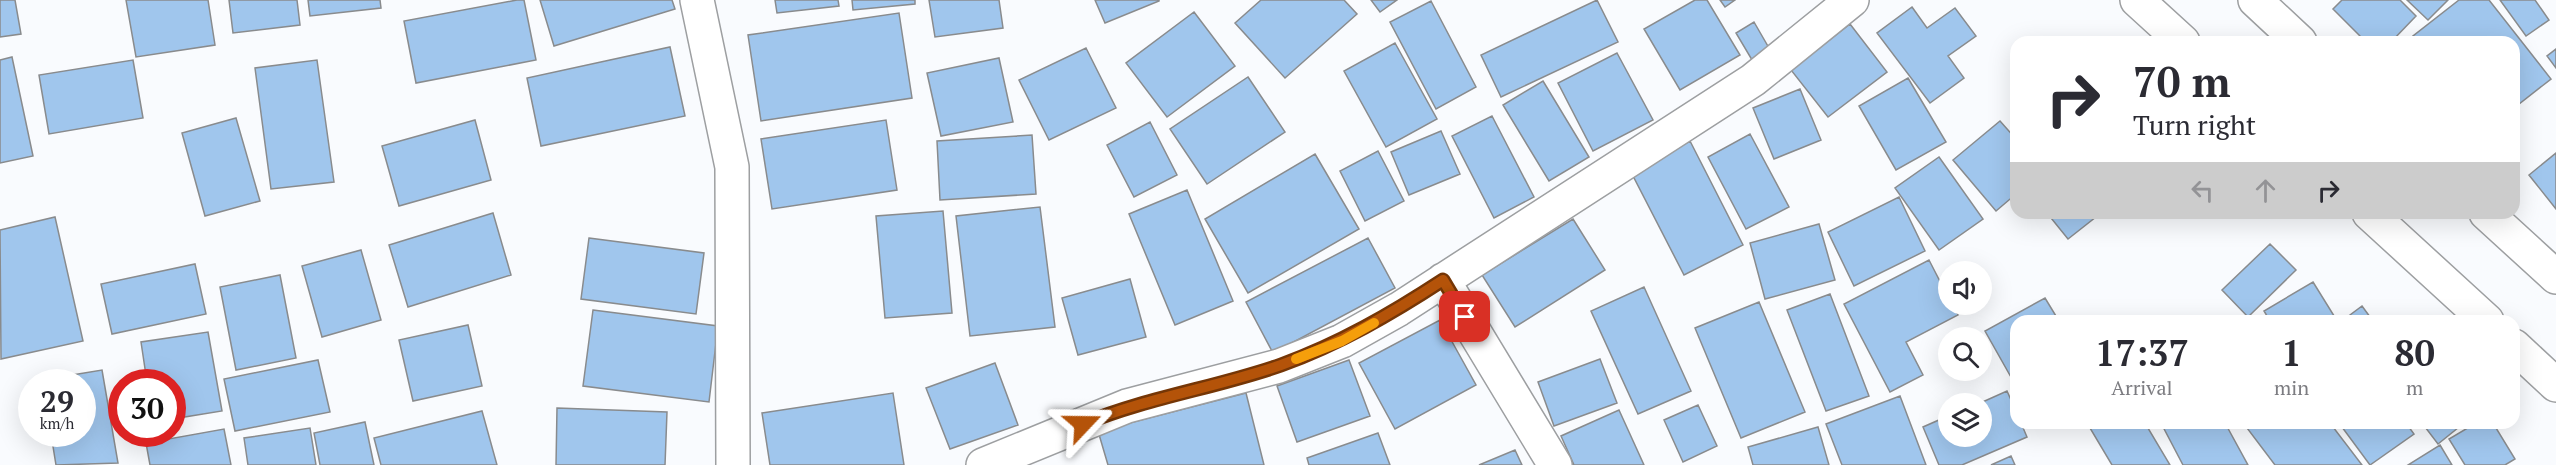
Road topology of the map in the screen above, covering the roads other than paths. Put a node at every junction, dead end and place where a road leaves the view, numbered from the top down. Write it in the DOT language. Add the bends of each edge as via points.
graph roads {
  1 [pos="698,0"];
  2 [pos="1852,0"];
  3 [pos="2137,0"];
  4 [pos="2255,0"];
  5 [pos="2176,36"];
  6 [pos="2294,36"];
  7 [pos="2376,219"];
  8 [pos="2493,219"];
  9 [pos="2556,277"];
  10 [pos="1443,280"];
  11 [pos="2480,315"];
  12 [pos="2520,352"];
  13 [pos="2556,385"];
  14 [pos="733,465"];
  15 [pos="983,465"];
  16 [pos="1555,465"];
  1 -- 14 [label="main road" via="732,167"];
  2 -- 10 [label="main road" via="1753,80"];
  3 -- 5 [label="main road"];
  4 -- 6 [label="main road"];
  7 -- 11 [label="main road"];
  8 -- 9 [label="main road"];
  10 -- 15 [label="main road" via="1342,341 1279,366 1126,406"];
  10 -- 16 [label="main road"];
  12 -- 13 [label="main road"];
}
